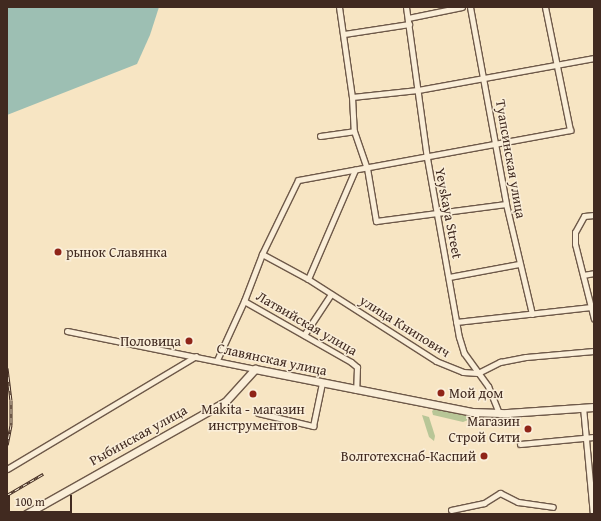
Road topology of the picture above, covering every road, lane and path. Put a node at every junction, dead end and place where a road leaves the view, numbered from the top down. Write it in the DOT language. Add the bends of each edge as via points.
graph roads {
  1 [pos="339,7"];
  2 [pos="406,7"];
  3 [pos="462,7"];
  4 [pos="470,7"];
  5 [pos="545,7"];
  6 [pos="408,18"];
  7 [pos="409,24"];
  8 [pos="344,34"];
  9 [pos="594,58"];
  10 [pos="555,65"];
  11 [pos="484,78"];
  12 [pos="418,90"];
  13 [pos="352,97"];
  14 [pos="354,131"];
  15 [pos="320,136"];
  16 [pos="496,143"];
  17 [pos="426,158"];
  18 [pos="367,168"];
  19 [pos="355,170"];
  20 [pos="506,204"];
  21 [pos="436,212"];
  22 [pos="593,215"];
  23 [pos="262,254"];
  24 [pos="519,264"];
  25 [pos="594,273"];
  26 [pos="583,275"];
  27 [pos="449,277"];
  28 [pos="308,279"];
  29 [pos="331,294"];
  30 [pos="244,301"];
  31 [pos="591,307"];
  32 [pos="532,314"];
  33 [pos="594,319"];
  34 [pos="456,322"];
  35 [pos="67,331"];
  36 [pos="304,334"];
  37 [pos="594,350"];
  38 [pos="196,356"];
  39 [pos="217,360"];
  40 [pos="255,369"];
  41 [pos="478,373"];
  42 [pos="322,383"];
  43 [pos="356,390"];
  44 [pos="583,407"];
  45 [pos="594,407"];
  46 [pos="258,413"];
  47 [pos="499,413"];
  48 [pos="594,437"];
  49 [pos="585,438"];
  50 [pos="520,444"];
  51 [pos="7,469"];
  52 [pos="593,492"];
  53 [pos="553,507"];
  54 [pos="451,510"];
  55 [pos="26,514"];
  56 [pos="593,514"];
  1 -- 8 [label="street"];
  2 -- 6 [label="street, Yeyskaya Street"];
  3 -- 6 [label="street"];
  4 -- 11 [label="street, Туапсинская улица"];
  5 -- 10 [label="street"];
  6 -- 7 [label="street, Yeyskaya Street"];
  7 -- 8 [label="street"];
  7 -- 12 [label="street, Yeyskaya Street"];
  8 -- 13 [label="street"];
  9 -- 10 [label="street"];
  10 -- 11 [label="street"];
  10 -- 16 [label="street" via="570,130"];
  11 -- 12 [label="street"];
  11 -- 16 [label="street, Туапсинская улица"];
  12 -- 13 [label="street"];
  12 -- 17 [label="street, Yeyskaya Street"];
  13 -- 14 [label="street"];
  14 -- 15 [label="street"];
  14 -- 18 [label="street"];
  16 -- 17 [label="street"];
  16 -- 20 [label="street, Туапсинская улица"];
  17 -- 18 [label="street"];
  17 -- 21 [label="street, Yeyskaya Street"];
  18 -- 19 [label="street"];
  18 -- 21 [label="street" via="376,221"];
  19 -- 23 [label="street" via="298,180"];
  19 -- 28 [label="street"];
  20 -- 21 [label="street"];
  20 -- 24 [label="street, Туапсинская улица"];
  21 -- 27 [label="street, Yeyskaya Street"];
  22 -- 26 [label="street" via="584,216 575,232 575,244"];
  23 -- 28 [label="street, улица Книпович"];
  23 -- 30 [label="street"];
  24 -- 27 [label="street"];
  24 -- 32 [label="street, Туапсинская улица"];
  25 -- 26 [label="street"];
  26 -- 31 [label="street"];
  27 -- 34 [label="street, Yeyskaya Street"];
  28 -- 29 [label="street, улица Книпович"];
  29 -- 36 [label="street"];
  29 -- 41 [label="street, улица Книпович" via="436,361 464,372"];
  30 -- 36 [label="street, Латвийская улица"];
  30 -- 39 [label="street"];
  31 -- 32 [label="street"];
  31 -- 33 [label="street"];
  32 -- 34 [label="street"];
  34 -- 41 [label="street, Yeyskaya Street" via="464,353"];
  35 -- 38 [label="street, Славянская улица"];
  36 -- 43 [label="street, Латвийская улица" via="357,367"];
  37 -- 41 [label="street" via="506,360"];
  38 -- 39 [label="street, Славянская улица"];
  38 -- 51 [label="street"];
  39 -- 40 [label="street, Славянская улица"];
  40 -- 42 [label="main road, Славянская улица"];
  40 -- 55 [label="main road, Рыбинская улица" via="225,402"];
  41 -- 47 [label="street, Yeyskaya Street" via="494,396"];
  42 -- 43 [label="main road, Славянская улица"];
  42 -- 46 [label="street" via="313,426"];
  43 -- 47 [label="main road, Славянская улица" via="472,412"];
  44 -- 45 [label="main road"];
  44 -- 47 [label="main road"];
  44 -- 49 [label="street"];
  48 -- 49 [label="street"];
  49 -- 50 [label="street"];
  49 -- 52 [label="street"];
  52 -- 56 [label="street"];
  53 -- 54 [label="street" via="518,502 500,493 484,503"];
}
